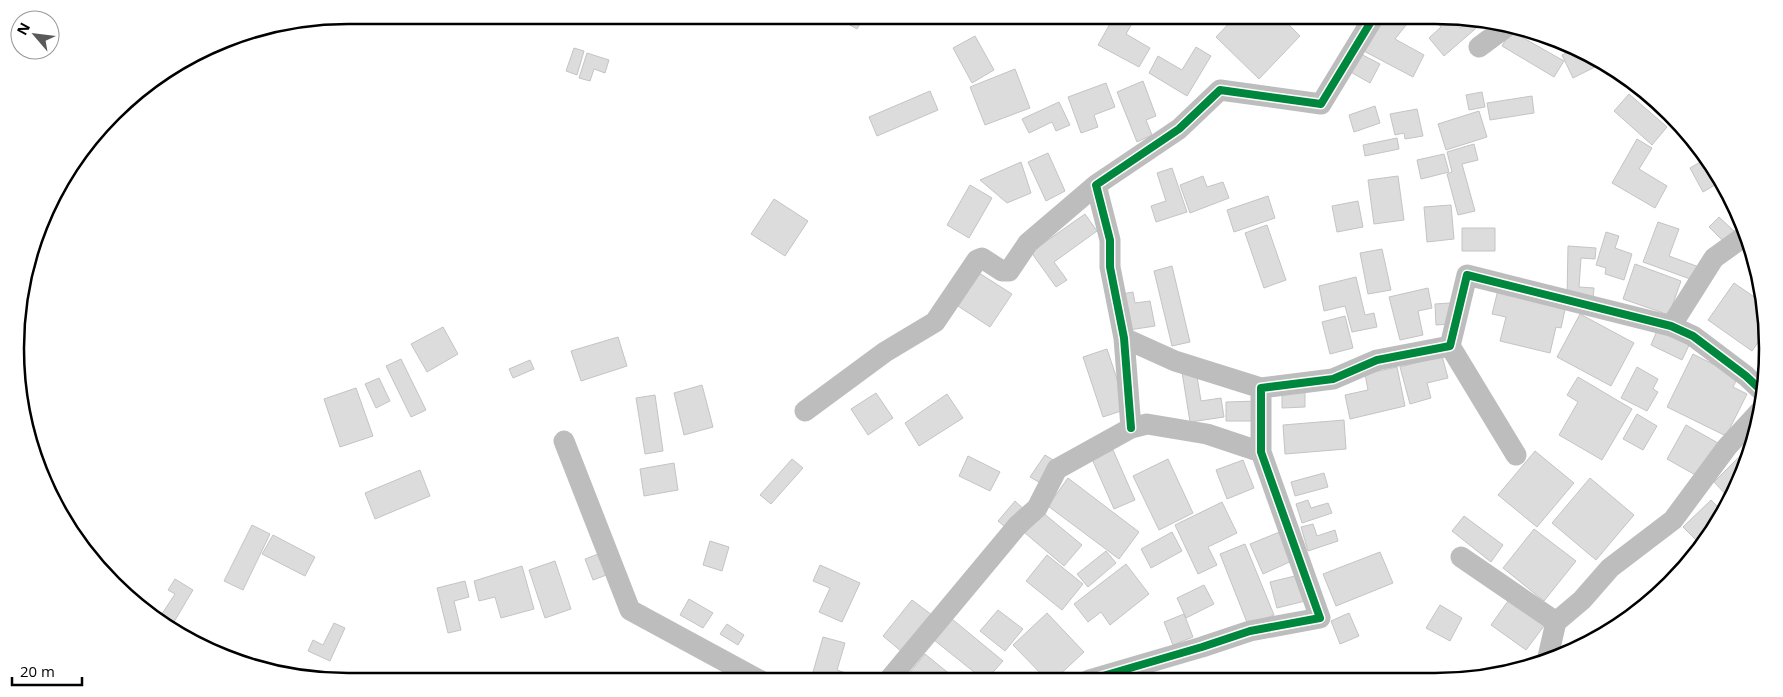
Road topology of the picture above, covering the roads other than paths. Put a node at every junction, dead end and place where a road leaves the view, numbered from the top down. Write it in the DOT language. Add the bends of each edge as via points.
graph roads {
  1 [pos="1370,24"];
  2 [pos="1501,31"];
  3 [pos="1479,47"];
  4 [pos="1096,185"];
  5 [pos="1740,239"];
  6 [pos="1671,326"];
  7 [pos="1124,338"];
  8 [pos="1450,346"];
  9 [pos="1757,386"];
  10 [pos="1261,388"];
  11 [pos="805,411"];
  12 [pos="1751,421"];
  13 [pos="1132,428"];
  14 [pos="564,441"];
  15 [pos="1261,452"];
  16 [pos="1516,455"];
  17 [pos="1461,557"];
  18 [pos="1556,622"];
  19 [pos="1549,653"];
  20 [pos="746,673"];
  21 [pos="895,673"];
  22 [pos="1112,673"];
  1 -- 4 [label="street" via="1322,104 1220,90 1179,129"];
  2 -- 3 [label="street"];
  4 -- 7 [label="street" via="1110,240 1110,267"];
  4 -- 11 [label="street" via="1028,243 1009,271 1002,271 982,258 977,260 935,322 885,352"];
  5 -- 6 [label="street" via="1714,258"];
  6 -- 8 [label="street" via="1467,274"];
  6 -- 9 [label="street" via="1693,336"];
  7 -- 10 [label="street" via="1175,361"];
  7 -- 13 [label="street"];
  8 -- 10 [label="street" via="1377,360 1334,379"];
  8 -- 16 [label="street"];
  10 -- 15 [label="street"];
  12 -- 18 [label="street" via="1727,447 1673,520 1610,568 1582,600"];
  13 -- 15 [label="street" via="1147,424 1207,434"];
  13 -- 21 [label="street" via="1057,469 1038,508 1018,525"];
  14 -- 20 [label="street" via="630,610"];
  15 -- 22 [label="street" via="1320,618 1250,630"];
  17 -- 18 [label="street"];
  18 -- 19 [label="street"];
}
